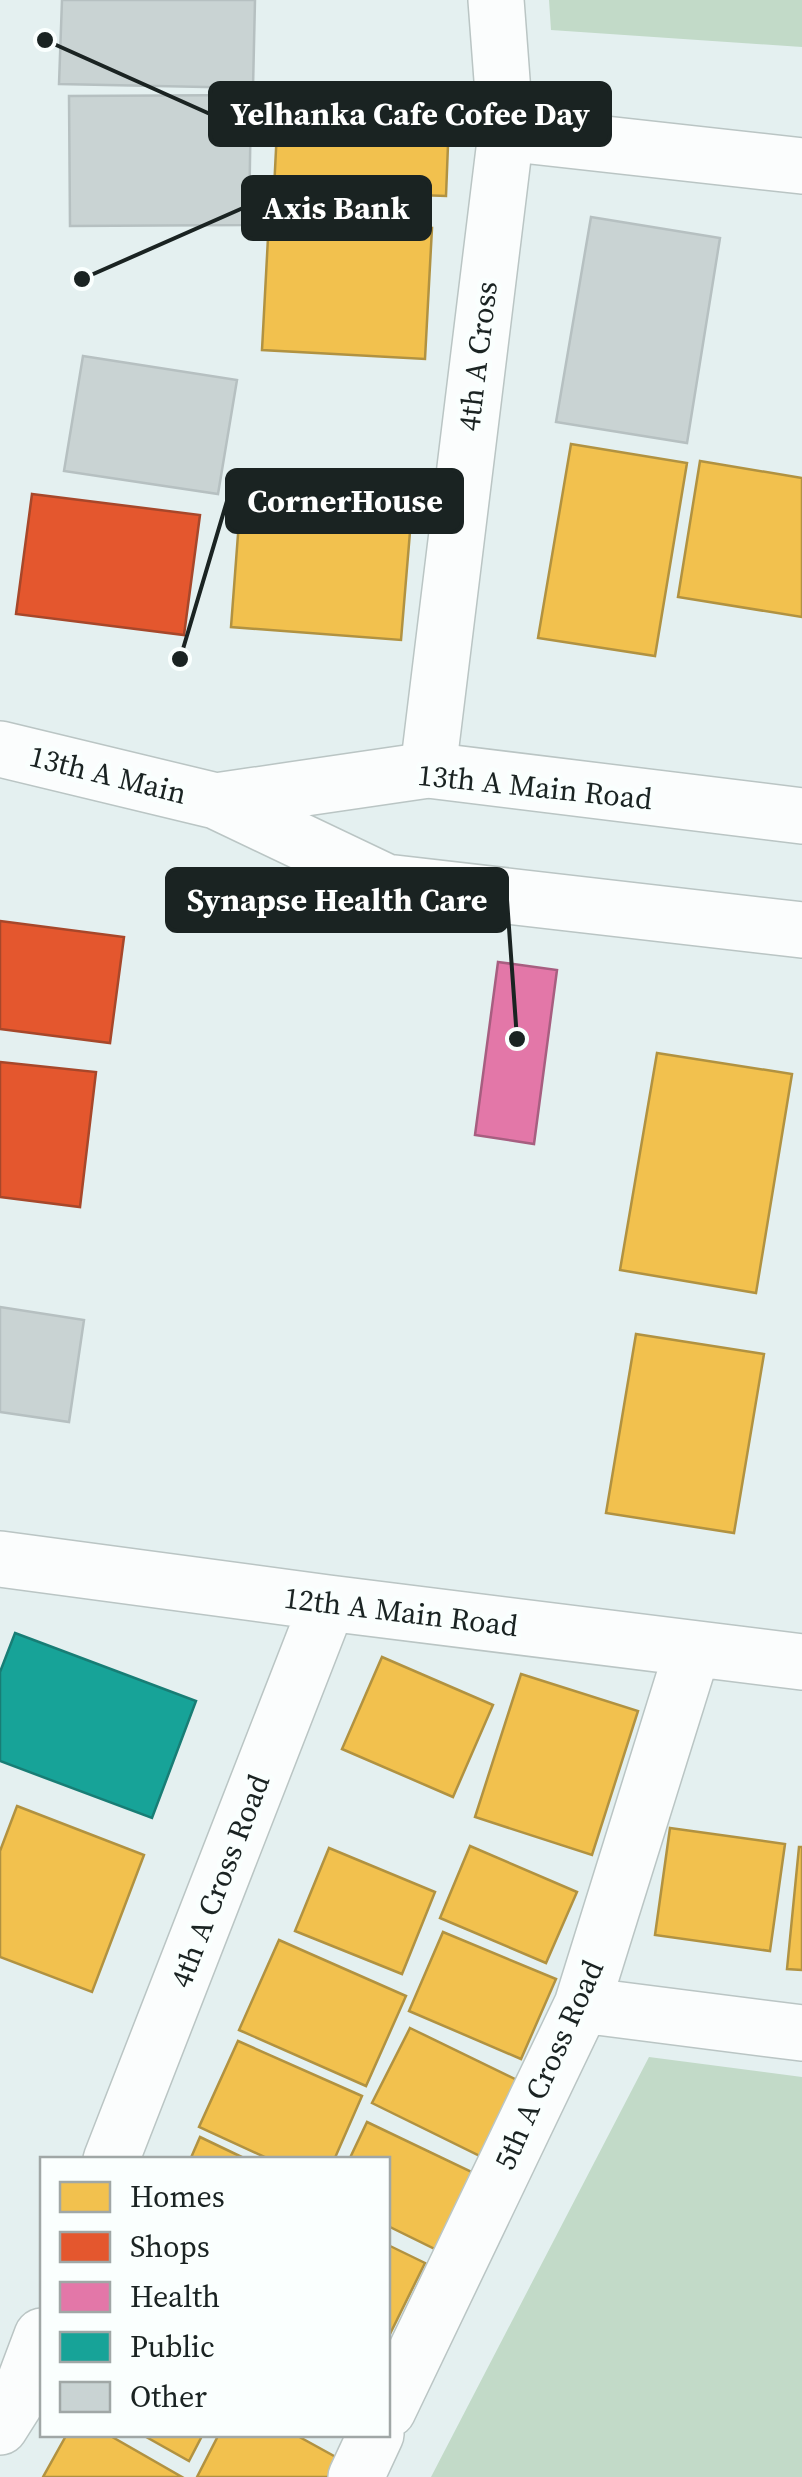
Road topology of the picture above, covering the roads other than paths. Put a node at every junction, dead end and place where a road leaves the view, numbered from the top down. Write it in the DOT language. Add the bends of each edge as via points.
graph roads {
  1 [pos="496,0"];
  2 [pos="506,133"];
  3 [pos="802,166"];
  4 [pos="0,748"];
  5 [pos="428,770"];
  6 [pos="216,801"];
  7 [pos="802,816"];
  8 [pos="802,930"];
  9 [pos="0,1558"];
  10 [pos="328,1603"];
  11 [pos="694,1648"];
  12 [pos="802,1662"];
  13 [pos="582,2005"];
  14 [pos="802,2033"];
  15 [pos="113,2157"];
  16 [pos="40,2341"];
  17 [pos="390,2406"];
  18 [pos="0,2427"];
  19 [pos="375,2437"];
  20 [pos="356,2477"];
  1 -- 2 [label="street, 4th A Cross"];
  2 -- 3 [label="street"];
  2 -- 5 [label="street, 4th A Cross"];
  4 -- 6 [label="street, 13th A Main"];
  5 -- 6 [label="street, 13th A Main Road"];
  5 -- 7 [label="street, 13th A Main Road"];
  6 -- 8 [label="street" via="386,882"];
  9 -- 10 [label="street, 12th A Main Road"];
  10 -- 11 [label="street, 12th A Main Road"];
  10 -- 15 [label="street, 4th A Cross Road"];
  11 -- 12 [label="street, 12th A Main Road"];
  11 -- 13 [label="street, 5th A Cross Road"];
  13 -- 14 [label="street"];
  13 -- 17 [label="street, 5th A Cross Road"];
  16 -- 18 [label="street"];
  19 -- 20 [label="street"];
}
